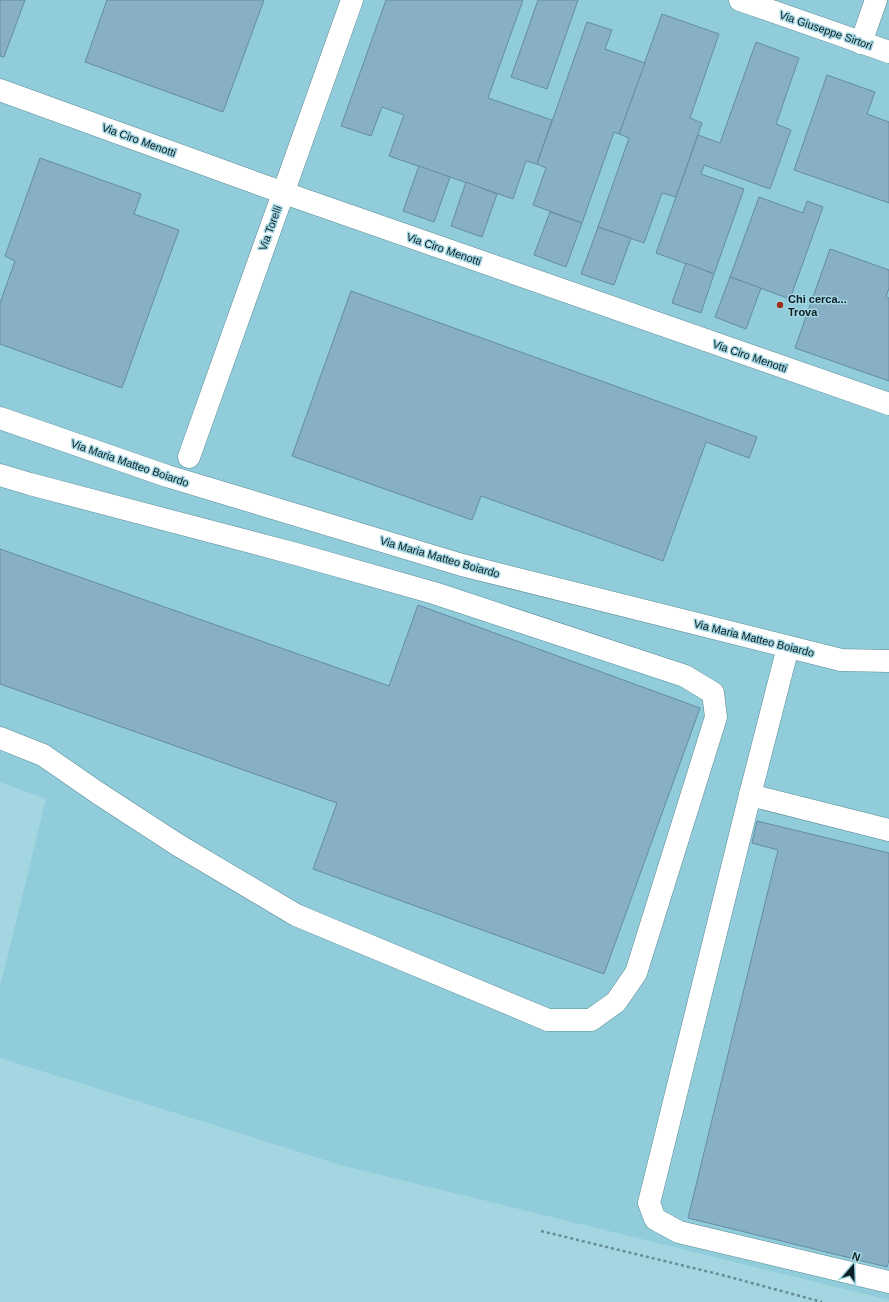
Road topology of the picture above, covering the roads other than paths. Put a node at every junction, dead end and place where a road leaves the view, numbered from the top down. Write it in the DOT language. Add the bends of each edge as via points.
graph roads {
  1 [pos="352,0"];
  2 [pos="740,0"];
  3 [pos="876,0"];
  4 [pos="861,43"];
  5 [pos="889,52"];
  6 [pos="0,90"];
  7 [pos="283,192"];
  8 [pos="889,404"];
  9 [pos="0,418"];
  10 [pos="189,457"];
  11 [pos="0,474"];
  12 [pos="788,647"];
  13 [pos="889,661"];
  14 [pos="0,738"];
  15 [pos="750,795"];
  16 [pos="889,830"];
  17 [pos="889,1282"];
  1 -- 7 [label="street, Via Torelli"];
  2 -- 4 [label="street, Via Giuseppe Sirtori"];
  3 -- 4 [label="street"];
  4 -- 5 [label="street, Via Giuseppe Sirtori"];
  6 -- 7 [label="street, Via Ciro Menotti"];
  7 -- 8 [label="street, Via Ciro Menotti"];
  7 -- 10 [label="street, Via Torelli"];
  9 -- 12 [label="street, Via Maria Matteo Boiardo" via="167,476 462,565"];
  11 -- 14 [label="street" via="434,593 685,676 713,693 716,717 636,973 616,1002 591,1020 548,1020 296,915 178,845 43,755"];
  12 -- 13 [label="street, Via Maria Matteo Boiardo" via="841,660"];
  12 -- 15 [label="street"];
  15 -- 16 [label="street"];
  15 -- 17 [label="street" via="649,1203 655,1220 680,1232"];
}
